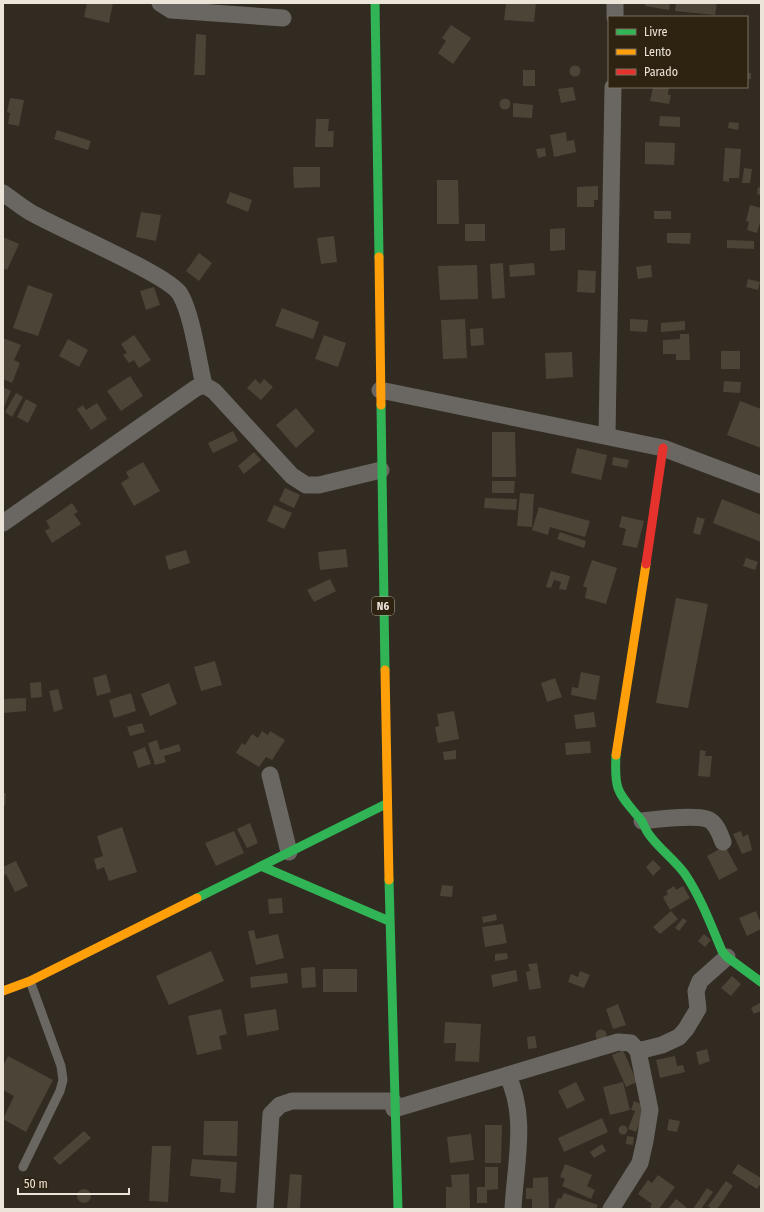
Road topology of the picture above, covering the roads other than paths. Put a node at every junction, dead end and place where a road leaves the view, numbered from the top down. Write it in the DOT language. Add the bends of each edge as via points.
graph roads {
  1 [pos="160,3"];
  2 [pos="375,3"];
  3 [pos="615,3"];
  4 [pos="615,16"];
  5 [pos="283,18"];
  6 [pos="613,88"];
  7 [pos="3,193"];
  8 [pos="204,385"];
  9 [pos="380,390"];
  10 [pos="607,435"];
  11 [pos="663,448"];
  12 [pos="381,470"];
  13 [pos="761,485"];
  14 [pos="3,523"];
  15 [pos="270,775"];
  16 [pos="386,804"];
  17 [pos="642,821"];
  18 [pos="723,842"];
  19 [pos="290,852"];
  20 [pos="261,866"];
  21 [pos="389,921"];
  22 [pos="727,957"];
  23 [pos="30,981"];
  24 [pos="761,982"];
  25 [pos="3,991"];
  26 [pos="638,1051"];
  27 [pos="507,1075"];
  28 [pos="393,1105"];
  29 [pos="23,1167"];
  30 [pos="265,1209"];
  31 [pos="398,1209"];
  32 [pos="513,1209"];
  33 [pos="612,1209"];
  1 -- 5 [label="street" via="171,10"];
  2 -- 9 [label="main road, N6"];
  3 -- 4 [label="street"];
  6 -- 10 [label="street"];
  7 -- 8 [label="street" via="30,212 174,287 180,293 187,311"];
  8 -- 12 [label="street" via="214,391 292,476 306,485 319,485"];
  8 -- 14 [label="street" via="196,388"];
  9 -- 10 [label="street"];
  9 -- 12 [label="main road, N6"];
  10 -- 11 [label="street"];
  11 -- 13 [label="street"];
  11 -- 17 [label="main road" via="616,756 615,777 619,792"];
  12 -- 16 [label="main road, N6"];
  15 -- 19 [label="street"];
  16 -- 19 [label="main road"];
  16 -- 21 [label="main road, N6"];
  17 -- 18 [label="street" via="708,819 715,826"];
  17 -- 22 [label="main road" via="648,833 683,872 697,893"];
  19 -- 20 [label="main road"];
  20 -- 21 [label="main road"];
  20 -- 23 [label="main road"];
  21 -- 28 [label="main road, N6"];
  22 -- 24 [label="main road"];
  22 -- 26 [label="street" via="700,980 696,991 698,1009 686,1030 679,1037"];
  23 -- 25 [label="main road"];
  23 -- 29 [label="lane" via="61,1066 63,1080"];
  26 -- 27 [label="street" via="631,1043 618,1042"];
  26 -- 33 [label="street" via="650,1110 645,1141 640,1163"];
  27 -- 28 [label="street"];
  27 -- 32 [label="street" via="515,1090 518,1107 519,1133"];
  28 -- 30 [label="street" via="292,1101 280,1105 271,1114"];
  28 -- 31 [label="main road, N6"];
}
